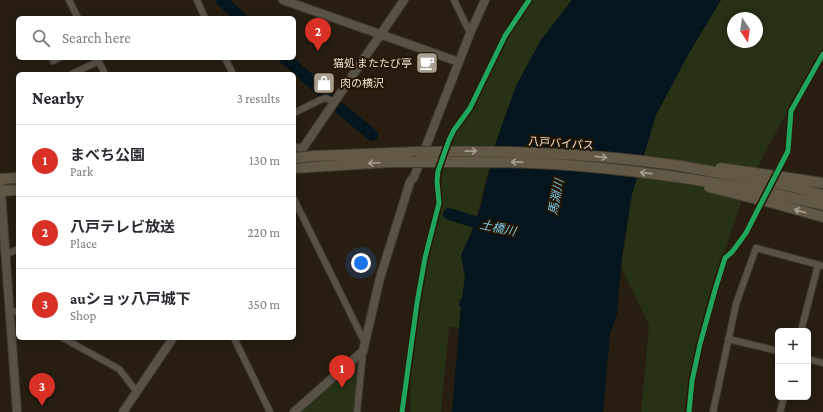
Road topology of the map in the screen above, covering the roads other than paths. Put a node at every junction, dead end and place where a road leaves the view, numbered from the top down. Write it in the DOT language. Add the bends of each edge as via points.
graph roads {
  1 [pos="69,0"];
  2 [pos="196,0"];
  3 [pos="283,0"];
  4 [pos="404,0"];
  5 [pos="454,0"];
  6 [pos="485,0"];
  7 [pos="529,0"];
  8 [pos="77,16"];
  9 [pos="205,16"];
  10 [pos="471,31"];
  11 [pos="381,34"];
  12 [pos="823,54"];
  13 [pos="96,60"];
  14 [pos="98,60"];
  15 [pos="226,60"];
  16 [pos="459,62"];
  17 [pos="75,72"];
  18 [pos="104,72"];
  19 [pos="232,72"];
  20 [pos="334,102"];
  21 [pos="296,112"];
  22 [pos="298,151"];
  23 [pos="780,166"];
  24 [pos="296,168"];
  25 [pos="16,178"];
  26 [pos="0,179"];
  27 [pos="823,183"];
  28 [pos="0,190"];
  29 [pos="16,190"];
  30 [pos="783,191"];
  31 [pos="823,195"];
  32 [pos="296,203"];
  33 [pos="823,205"];
  34 [pos="758,209"];
  35 [pos="823,218"];
  36 [pos="16,249"];
  37 [pos="3,251"];
  38 [pos="820,265"];
  39 [pos="9,308"];
  40 [pos="16,312"];
  41 [pos="802,328"];
  42 [pos="728,339"];
  43 [pos="67,340"];
  44 [pos="173,340"];
  45 [pos="235,340"];
  46 [pos="365,343"];
  47 [pos="775,350"];
  48 [pos="363,351"];
  49 [pos="811,360"];
  50 [pos="823,363"];
  51 [pos="137,392"];
  52 [pos="783,400"];
  53 [pos="17,412"];
  54 [pos="123,412"];
  55 [pos="270,412"];
  56 [pos="294,412"];
  57 [pos="357,412"];
  58 [pos="402,412"];
  59 [pos="689,412"];
  60 [pos="713,412"];
  61 [pos="780,412"];
  1 -- 8 [label="street"];
  2 -- 9 [label="street"];
  3 -- 11 [label="street"];
  4 -- 11 [label="street"];
  5 -- 10 [label="street"];
  6 -- 10 [label="street"];
  7 -- 58 [label="street" via="505,36 470,108 454,130 438,171 439,203 418,296"];
  10 -- 16 [label="street"];
  11 -- 16 [label="street"];
  11 -- 20 [label="street"];
  12 -- 23 [label="street" via="791,111 788,151"];
  13 -- 17 [label="street"];
  14 -- 18 [label="street"];
  15 -- 19 [label="street"];
  16 -- 46 [label="street" via="410,182 380,278"];
  20 -- 21 [label="street" via="326,98"];
  20 -- 22 [label="street"];
  22 -- 30 [label="highway, 八戸バイパス, one-way, bridge" via="314,156 480,151 569,155 728,168"];
  30 -- 24 [label="highway, 八戸バイパス, one-way, bridge" via="552,164 413,162"];
  25 -- 26 [label="highway"];
  26 -- 28 [label="street"];
  27 -- 30 [label="highway"];
  28 -- 29 [label="highway"];
  28 -- 37 [label="street"];
  30 -- 31 [label="highway, 八戸バイパス"];
  30 -- 33 [label="highway, 八戸バイパス"];
  35 -- 30 [label="highway, one-way"];
  32 -- 46 [label="street"];
  34 -- 59 [label="street" via="746,233 725,258 700,344"];
  36 -- 37 [label="street"];
  37 -- 39 [label="street"];
  38 -- 41 [label="street"];
  38 -- 42 [label="street" via="756,248 736,304"];
  39 -- 40 [label="street"];
  39 -- 53 [label="street"];
  42 -- 47 [label="street"];
  42 -- 60 [label="street"];
  43 -- 51 [label="street" via="119,369"];
  44 -- 51 [label="street"];
  45 -- 55 [label="street"];
  46 -- 48 [label="street"];
  48 -- 56 [label="street"];
  48 -- 57 [label="street"];
  49 -- 50 [label="street"];
  51 -- 54 [label="street"];
  52 -- 61 [label="street"];
}
